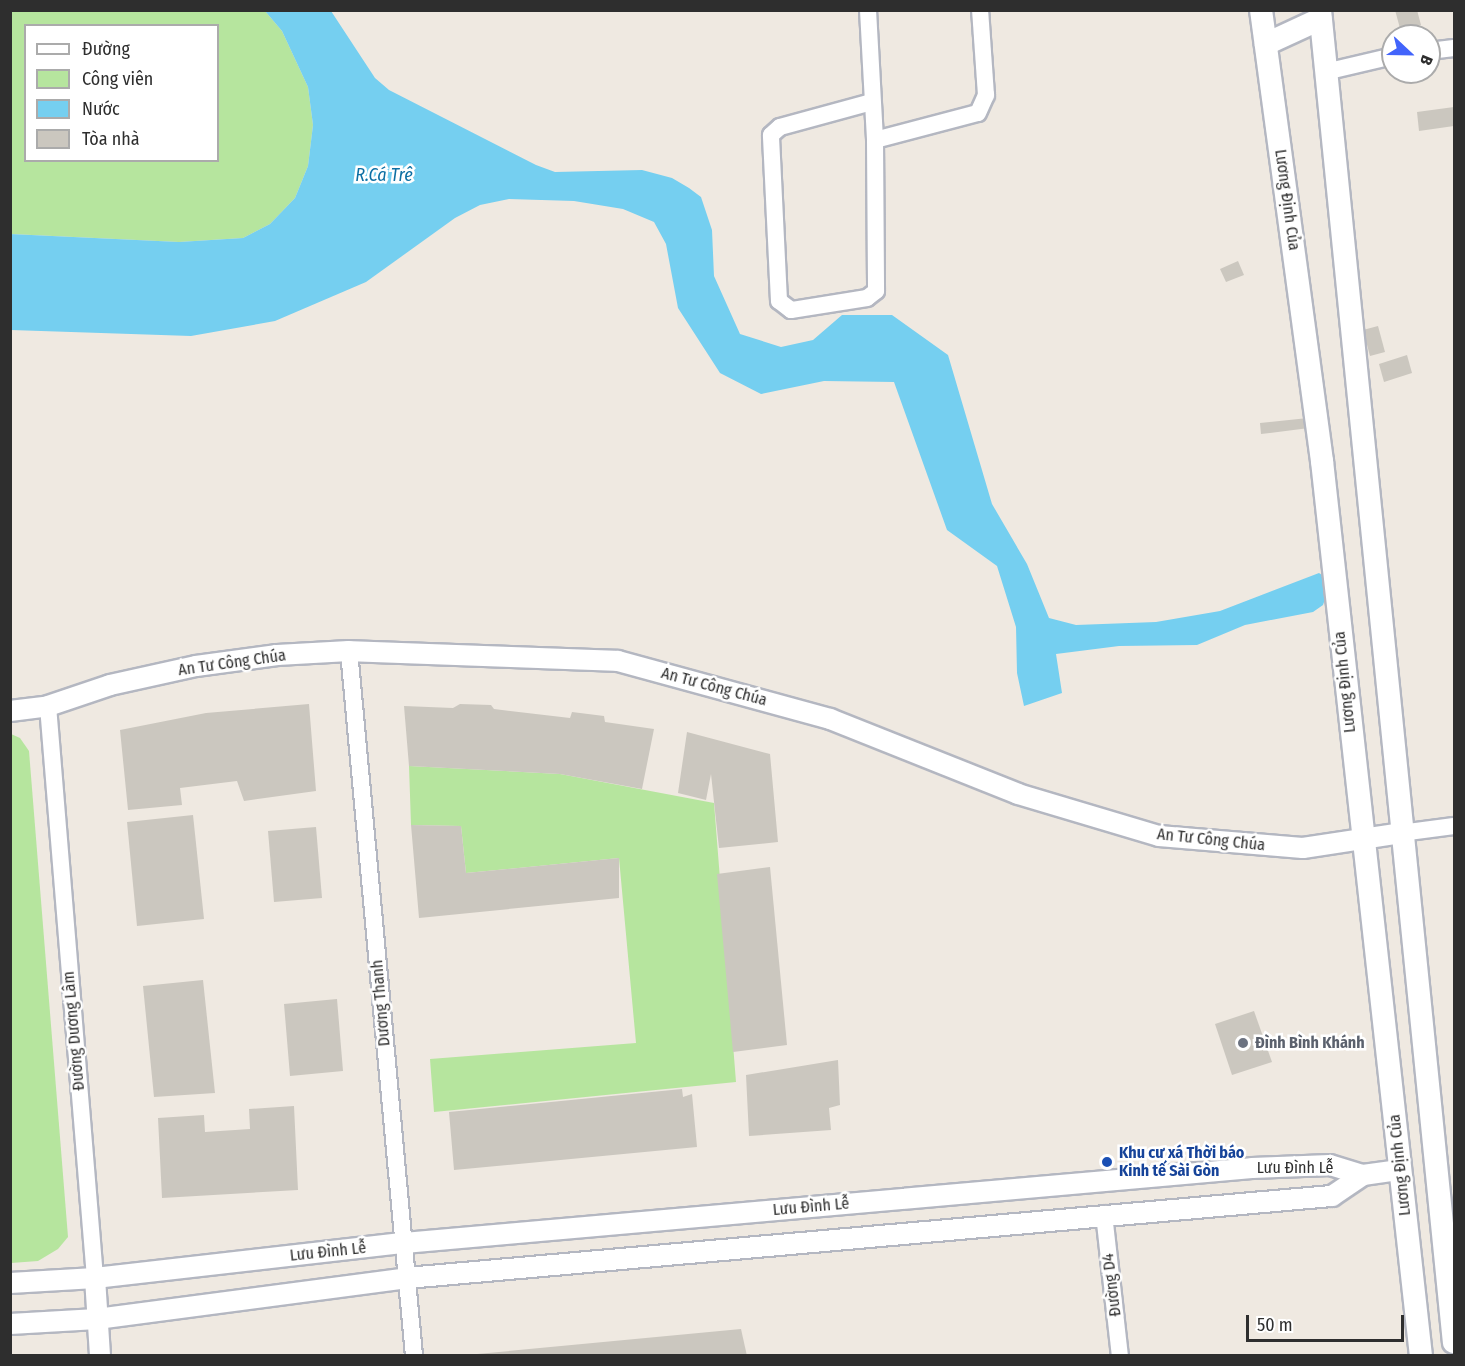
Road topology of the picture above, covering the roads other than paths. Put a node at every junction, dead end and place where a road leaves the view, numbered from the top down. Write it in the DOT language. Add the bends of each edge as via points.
graph roads {
  1 [pos="868,10"];
  2 [pos="980,10"];
  3 [pos="1261,10"];
  4 [pos="1320,15"];
  5 [pos="1266,44"];
  6 [pos="1381,59"];
  7 [pos="1325,72"];
  8 [pos="872,102"];
  9 [pos="874,140"];
  10 [pos="349,651"];
  11 [pos="48,706"];
  12 [pos="10,711"];
  13 [pos="1455,826"];
  14 [pos="1401,832"];
  15 [pos="1361,838"];
  16 [pos="1400,1170"];
  17 [pos="1363,1174"];
  18 [pos="1104,1214"];
  19 [pos="405,1243"];
  20 [pos="95,1278"];
  21 [pos="407,1278"];
  22 [pos="10,1283"];
  23 [pos="97,1319"];
  24 [pos="10,1324"];
  25 [pos="1455,1342"];
  26 [pos="100,1356"];
  27 [pos="414,1356"];
  28 [pos="1120,1356"];
  29 [pos="1421,1356"];
  1 -- 8 [label="street"];
  2 -- 9 [label="street" via="986,95 978,113"];
  3 -- 5 [label="main road, Lương Định Của"];
  4 -- 5 [label="main road"];
  4 -- 7 [label="main road"];
  5 -- 15 [label="main road, Lương Định Của" via="1322,461"];
  6 -- 7 [label="street"];
  7 -- 14 [label="main road"];
  8 -- 9 [label="street"];
  8 -- 9 [label="street" via="780,127 771,135 779,301 791,310 867,298 876,291"];
  10 -- 11 [label="street, An Tư Công Chúa" via="196,666 110,686"];
  10 -- 15 [label="street, An Tư Công Chúa" via="618,661 830,719 1018,794 1159,836 1303,848"];
  10 -- 19 [label="street, Dương Thanh"];
  11 -- 12 [label="street, An Tư Công Chúa"];
  11 -- 20 [label="street, Đường Dương Lâm"];
  13 -- 14 [label="street"];
  14 -- 15 [label="street, An Tư Công Chúa"];
  14 -- 25 [label="main road"];
  15 -- 16 [label="main road, Lương Định Của"];
  16 -- 17 [label="street"];
  16 -- 29 [label="main road, Lương Định Của"];
  17 -- 18 [label="street, Lưu Đình Lễ" via="1332,1196"];
  17 -- 19 [label="street, Lưu Đình Lễ" via="1330,1165 1252,1168"];
  18 -- 21 [label="street, Lưu Đình Lễ"];
  18 -- 28 [label="street, Đường D4"];
  19 -- 20 [label="street, Lưu Đình Lễ"];
  19 -- 21 [label="street, Dương Thanh"];
  20 -- 22 [label="street, Lưu Đình Lễ"];
  20 -- 23 [label="street, Đường Dương Lâm"];
  21 -- 23 [label="street, Lưu Đình Lễ"];
  21 -- 27 [label="street, Dương Thanh"];
  23 -- 24 [label="street, Lưu Đình Lễ"];
  23 -- 26 [label="street, Đường Dương Lâm"];
}
